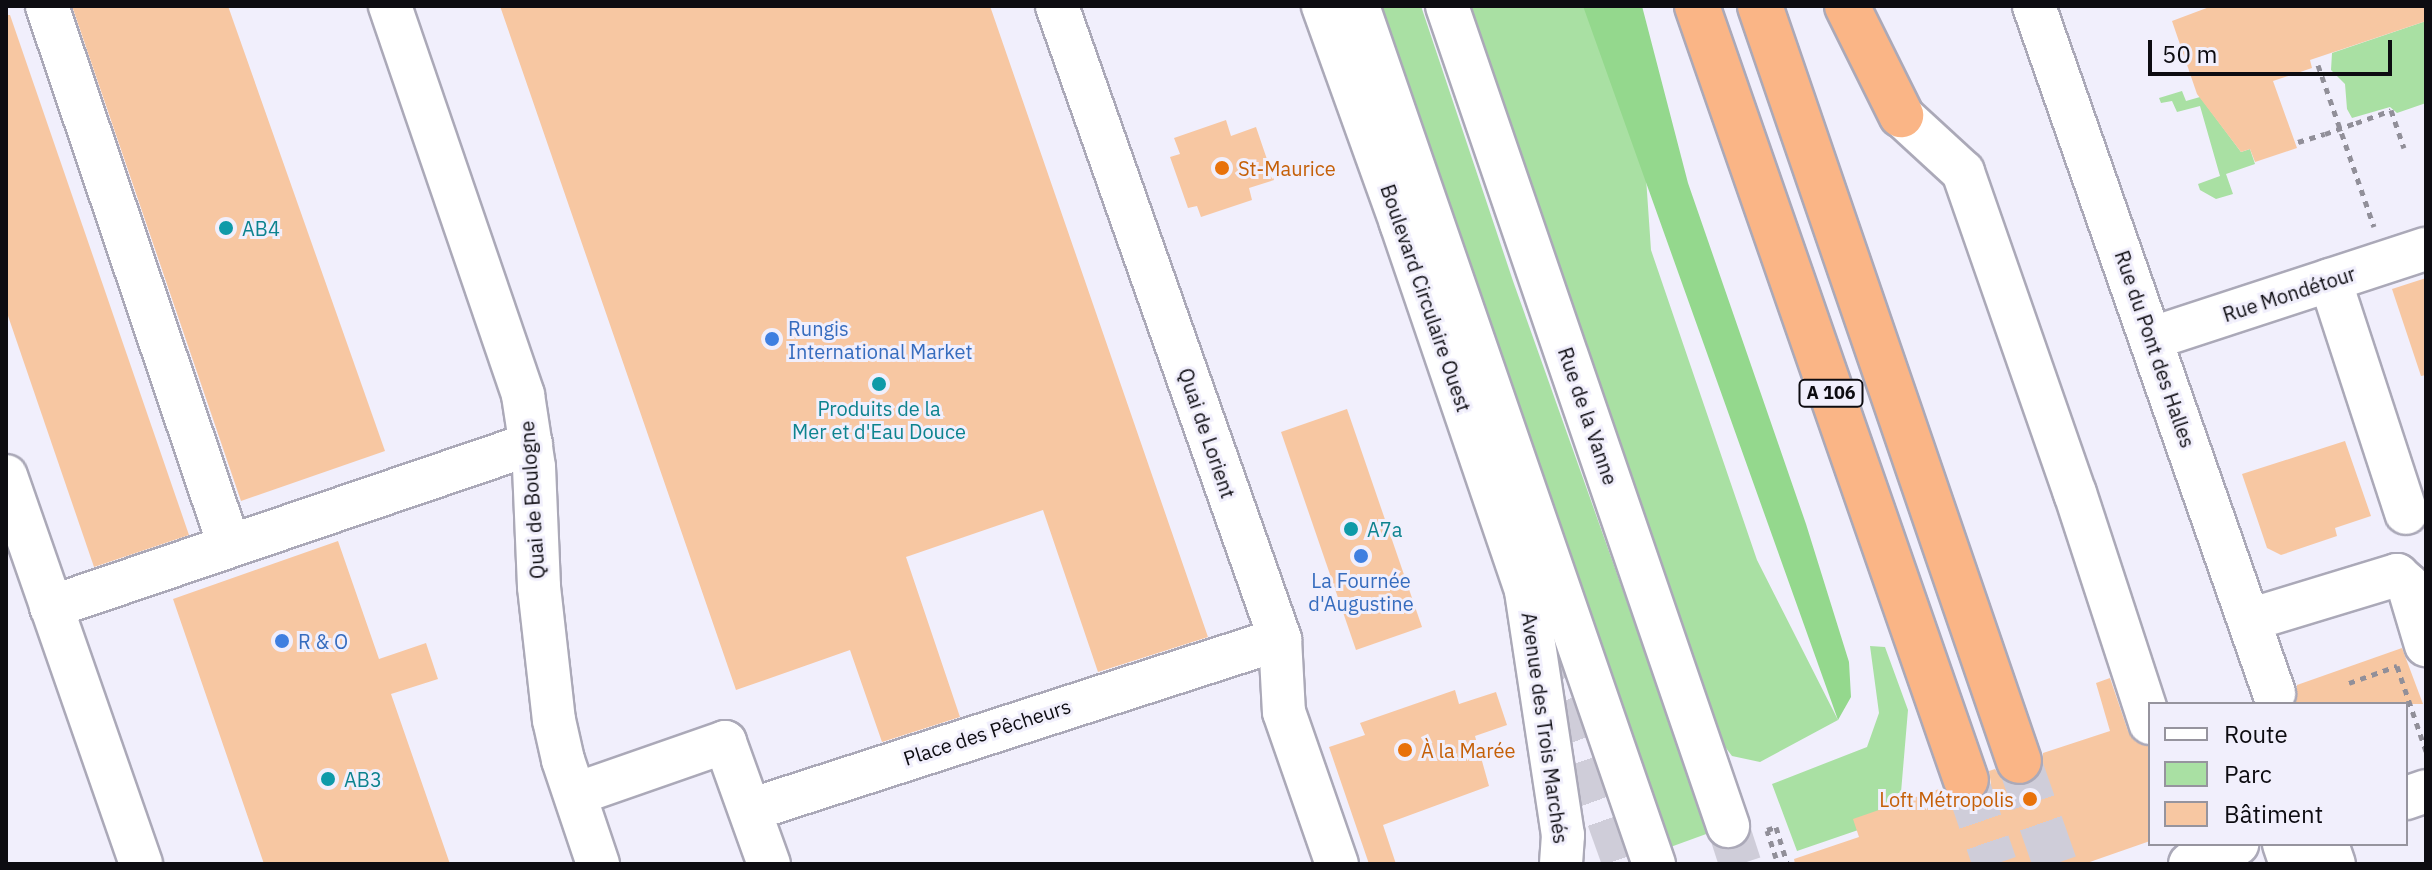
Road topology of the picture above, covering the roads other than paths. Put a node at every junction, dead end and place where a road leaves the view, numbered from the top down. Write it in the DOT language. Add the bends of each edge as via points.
graph roads {
  1 [pos="47,6"];
  2 [pos="390,6"];
  3 [pos="1057,6"];
  4 [pos="1323,6"];
  5 [pos="1358,6"];
  6 [pos="1447,6"];
  7 [pos="1697,6"];
  8 [pos="1760,6"];
  9 [pos="1847,6"];
  10 [pos="2034,6"];
  11 [pos="1901,115"];
  12 [pos="2426,249"];
  13 [pos="2330,280"];
  14 [pos="2153,338"];
  15 [pos="531,444"];
  16 [pos="6,476"];
  17 [pos="2406,513"];
  18 [pos="229,545"];
  19 [pos="2411,570"];
  20 [pos="1526,591"];
  21 [pos="51,607"];
  22 [pos="2249,620"];
  23 [pos="1280,639"];
  24 [pos="2426,645"];
  25 [pos="2274,693"];
  26 [pos="2148,717"];
  27 [pos="2019,761"];
  28 [pos="1966,780"];
  29 [pos="576,794"];
  30 [pos="750,810"];
  31 [pos="1728,826"];
  32 [pos="2230,846"];
  33 [pos="2253,846"];
  34 [pos="141,864"];
  35 [pos="598,864"];
  36 [pos="769,864"];
  37 [pos="1337,864"];
  38 [pos="1561,864"];
  39 [pos="1654,864"];
  40 [pos="2190,864"];
  41 [pos="2238,864"];
  1 -- 18 [label="street"];
  2 -- 15 [label="street, Quai de Boulogne" via="523,395"];
  3 -- 23 [label="street, Quai de Lorient"];
  4 -- 20 [label="street, Boulevard Circulaire Ouest"];
  5 -- 39 [label="street"];
  6 -- 31 [label="street, Rue de la Vanne"];
  7 -- 28 [label="highway, A 106"];
  8 -- 27 [label="highway, A 106"];
  9 -- 11 [label="highway"];
  10 -- 14 [label="street, Rue du Pont des Halles"];
  11 -- 26 [label="street" via="1963,172"];
  12 -- 13 [label="street, Rue Mondétour"];
  13 -- 14 [label="street, Rue Mondétour"];
  13 -- 17 [label="street"];
  14 -- 22 [label="street, Rue du Pont des Halles"];
  15 -- 18 [label="street"];
  15 -- 29 [label="street, Quai de Boulogne" via="548,680 563,760"];
  16 -- 21 [label="street"];
  18 -- 21 [label="street"];
  19 -- 22 [label="street"];
  19 -- 24 [label="street" via="2408,585"];
  20 -- 38 [label="street, Avenue des Trois Marchés" via="1563,835"];
  21 -- 34 [label="street"];
  22 -- 25 [label="street, Rue du Pont des Halles"];
  23 -- 30 [label="street, Place des Pêcheurs"];
  23 -- 37 [label="street, Quai de Lorient" via="1284,712"];
  29 -- 30 [label="street" via="725,742"];
  29 -- 35 [label="street, Quai de Boulogne"];
  30 -- 36 [label="street"];
  32 -- 40 [label="street"];
  33 -- 41 [label="street" via="2250,860"];
}
